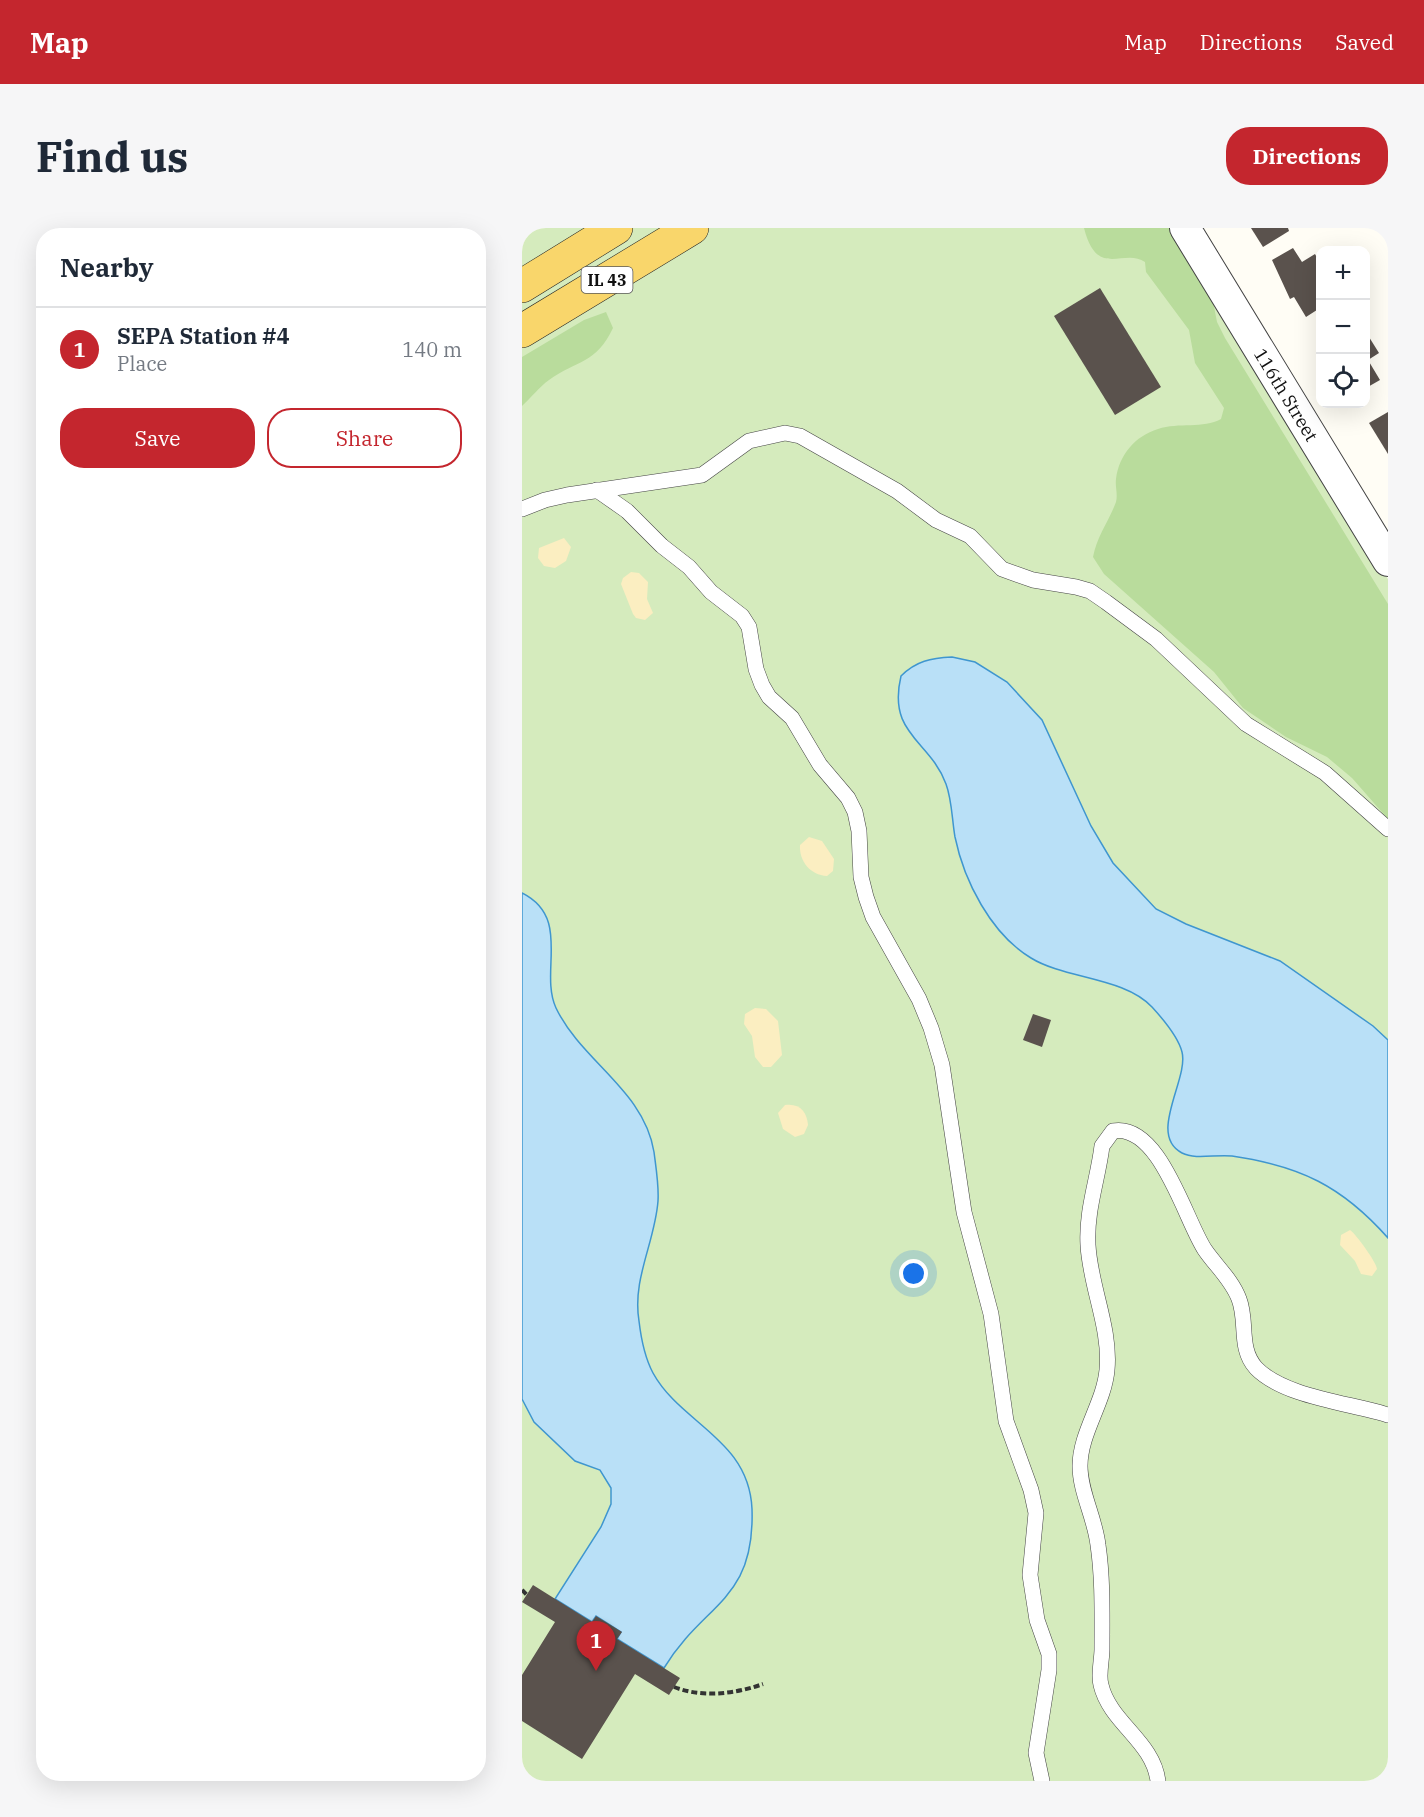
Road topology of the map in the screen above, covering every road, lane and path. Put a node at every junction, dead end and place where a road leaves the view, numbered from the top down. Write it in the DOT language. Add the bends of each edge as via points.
graph roads {
  1 [pos="616,228"];
  2 [pos="692,228"];
  3 [pos="1185,228"];
  4 [pos="522,286"];
  5 [pos="522,331"];
  6 [pos="597,490"];
  7 [pos="522,509"];
  8 [pos="1388,561"];
  9 [pos="1388,829"];
  10 [pos="1388,1414"];
  11 [pos="522,1590"];
  12 [pos="527,1595"];
  13 [pos="764,1684"];
  14 [pos="674,1687"];
  15 [pos="1042,1781"];
  16 [pos="1158,1781"];
  1 -- 4 [label="main road, IL 43"];
  2 -- 5 [label="main road, IL 43"];
  3 -- 8 [label="street, 116th Street"];
  6 -- 7 [label="lane" via="545,500"];
  6 -- 9 [label="lane" via="702,475 749,441 800,435 970,536 1002,569 1033,580 1076,586 1106,602 1156,639 1246,724 1325,773"];
  6 -- 15 [label="lane" via="627,511 711,592 742,616 762,685 792,718 855,812 861,877 873,917 931,1028 944,1076 964,1212 991,1314 1006,1421 1036,1513 1030,1575 1037,1620 1049,1654 1036,1753"];
  10 -- 16 [label="lane" via="1290,1388 1270,1380 1257,1369 1248,1358 1239,1298 1205,1250 1180,1195 1143,1140 1131,1131 1113,1131 1101,1146 1088,1220 1088,1246 1107,1371 1080,1466 1098,1545 1102,1596 1100,1684 1106,1699 1149,1753"];
  11 -- 12 [label="path"];
  13 -- 14 [label="path" via="742,1692 711,1693"];
}
